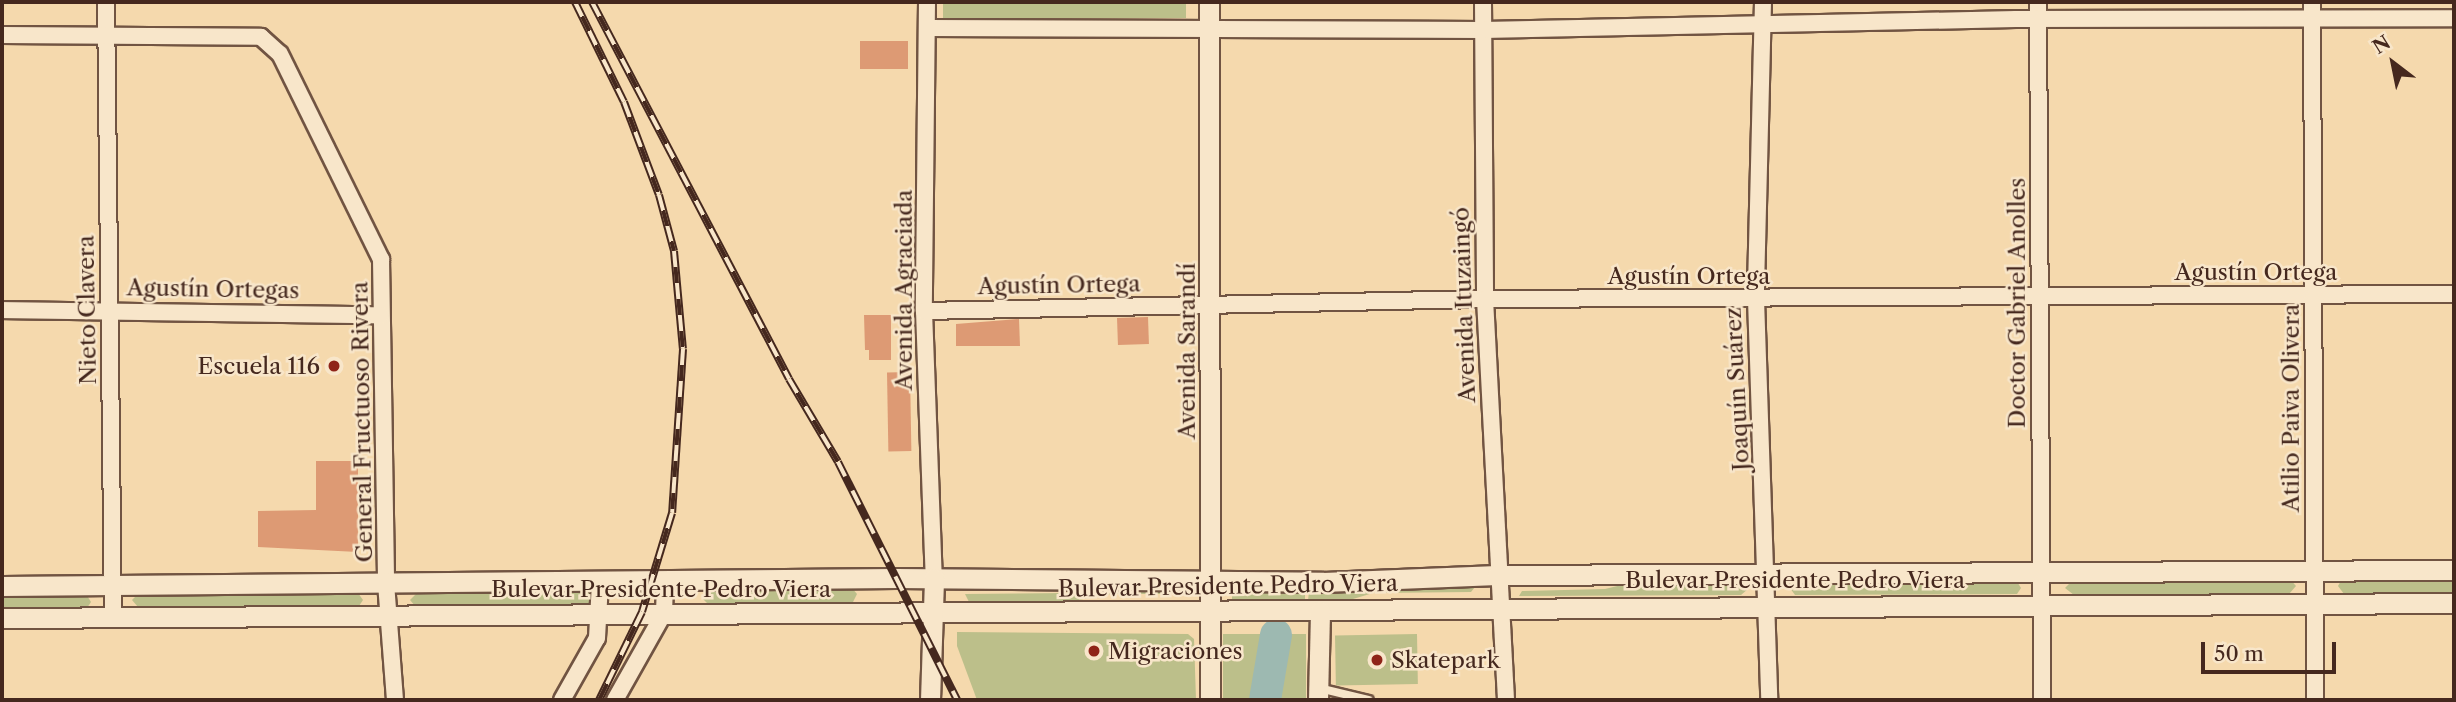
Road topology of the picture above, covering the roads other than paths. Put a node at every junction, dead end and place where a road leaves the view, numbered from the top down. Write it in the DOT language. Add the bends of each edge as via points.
graph roads {
  1 [pos="106,2"];
  2 [pos="927,2"];
  3 [pos="1209,2"];
  4 [pos="1483,2"];
  5 [pos="1763,2"];
  6 [pos="2038,2"];
  7 [pos="2312,10"];
  8 [pos="2454,18"];
  9 [pos="2038,19"];
  10 [pos="1763,26"];
  11 [pos="927,28"];
  12 [pos="1483,30"];
  13 [pos="1209,31"];
  14 [pos="2,35"];
  15 [pos="106,36"];
  16 [pos="2040,294"];
  17 [pos="2454,294"];
  18 [pos="2314,295"];
  19 [pos="1485,299"];
  20 [pos="1756,299"];
  21 [pos="1211,305"];
  22 [pos="110,309"];
  23 [pos="2,310"];
  24 [pos="924,311"];
  25 [pos="381,315"];
  26 [pos="2454,570"];
  27 [pos="2313,571"];
  28 [pos="2041,573"];
  29 [pos="1769,574"];
  30 [pos="1497,575"];
  31 [pos="934,578"];
  32 [pos="1213,580"];
  33 [pos="600,582"];
  34 [pos="665,582"];
  35 [pos="386,583"];
  36 [pos="113,585"];
  37 [pos="2,586"];
  38 [pos="2454,603"];
  39 [pos="2041,604"];
  40 [pos="2314,604"];
  41 [pos="1769,605"];
  42 [pos="1502,606"];
  43 [pos="1213,611"];
  44 [pos="1320,611"];
  45 [pos="664,612"];
  46 [pos="387,614"];
  47 [pos="601,614"];
  48 [pos="931,614"];
  49 [pos="2,618"];
  50 [pos="113,618"];
  51 [pos="1318,694"];
  52 [pos="1348,698"];
  53 [pos="395,700"];
  54 [pos="562,700"];
  55 [pos="615,700"];
  56 [pos="930,700"];
  57 [pos="1210,700"];
  58 [pos="1369,700"];
  59 [pos="1506,700"];
  60 [pos="1769,700"];
  61 [pos="2042,700"];
  62 [pos="2315,700"];
  1 -- 15 [label="street, Nieto Clavera"];
  2 -- 11 [label="street, Avenida Agraciada"];
  3 -- 13 [label="street, Avenida Sarandí"];
  4 -- 12 [label="street, Avenida Ituzaingó"];
  5 -- 10 [label="street, Joaquín Suárez"];
  6 -- 9 [label="street, Doctor Gabriel Anolles"];
  7 -- 8 [label="street"];
  7 -- 9 [label="street"];
  7 -- 18 [label="street, Atilio Paiva Olivera"];
  9 -- 10 [label="street"];
  9 -- 16 [label="street, Doctor Gabriel Anolles"];
  10 -- 12 [label="street"];
  10 -- 20 [label="street, Joaquín Suárez"];
  11 -- 13 [label="street"];
  11 -- 24 [label="street, Avenida Agraciada"];
  12 -- 13 [label="street"];
  12 -- 19 [label="street, Avenida Ituzaingó"];
  13 -- 21 [label="street, Avenida Sarandí"];
  14 -- 15 [label="street"];
  15 -- 22 [label="street, Nieto Clavera"];
  15 -- 25 [label="street, General Fructuoso Rivera" via="261,37 273,43 381,259"];
  16 -- 18 [label="street, Agustín Ortega"];
  16 -- 20 [label="street, Agustín Ortega"];
  16 -- 28 [label="street, Doctor Gabriel Anolles"];
  17 -- 18 [label="street, Agustín Ortega"];
  18 -- 27 [label="street, Atilio Paiva Olivera"];
  19 -- 20 [label="street, Agustín Ortega"];
  19 -- 21 [label="street, Agustín Ortega"];
  19 -- 30 [label="street, Avenida Ituzaingó"];
  20 -- 29 [label="street, Joaquín Suárez"];
  21 -- 24 [label="street, Agustín Ortega"];
  21 -- 32 [label="street, Avenida Sarandí"];
  22 -- 23 [label="street, Agustín Ortegas"];
  22 -- 25 [label="street, Agustín Ortegas"];
  22 -- 36 [label="street, Nieto Clavera"];
  24 -- 31 [label="street, Avenida Agraciada"];
  25 -- 35 [label="street, General Fructuoso Rivera"];
  26 -- 27 [label="street, Bulevar Presidente Pedro Viera"];
  27 -- 28 [label="street, Bulevar Presidente Pedro Viera"];
  27 -- 40 [label="street, Atilio Paiva Olivera"];
  28 -- 29 [label="street, Bulevar Presidente Pedro Viera"];
  28 -- 39 [label="street, Doctor Gabriel Anolles"];
  29 -- 30 [label="street, Bulevar Presidente Pedro Viera"];
  29 -- 41 [label="street, Joaquín Suárez"];
  30 -- 32 [label="street, Bulevar Presidente Pedro Viera" via="1322,582"];
  30 -- 42 [label="street, Avenida Ituzaingó"];
  31 -- 32 [label="street, Bulevar Presidente Pedro Viera"];
  31 -- 34 [label="street, Bulevar Presidente Pedro Viera"];
  31 -- 48 [label="street"];
  32 -- 43 [label="street, Avenida Sarandí"];
  33 -- 34 [label="street, Bulevar Presidente Pedro Viera"];
  33 -- 35 [label="street, Bulevar Presidente Pedro Viera"];
  33 -- 47 [label="street"];
  34 -- 45 [label="street"];
  35 -- 36 [label="street, Bulevar Presidente Pedro Viera"];
  35 -- 46 [label="street, General Fructuoso Rivera"];
  36 -- 37 [label="street, Bulevar Presidente Pedro Viera"];
  36 -- 50 [label="street, Nieto Clavera"];
  38 -- 40 [label="street, Bulevar Presidente Pedro Viera"];
  39 -- 40 [label="street, Bulevar Presidente Pedro Viera"];
  39 -- 41 [label="street, Bulevar Presidente Pedro Viera"];
  39 -- 61 [label="street, Doctor Gabriel Anolles"];
  40 -- 62 [label="street, Atilio Paiva Olivera"];
  41 -- 42 [label="street, Bulevar Presidente Pedro Viera"];
  41 -- 60 [label="street, Joaquín Suárez"];
  42 -- 44 [label="street, Bulevar Presidente Pedro Viera"];
  42 -- 59 [label="street, Avenida Ituzaingó"];
  43 -- 44 [label="street, Bulevar Presidente Pedro Viera"];
  43 -- 48 [label="street, Bulevar Presidente Pedro Viera"];
  43 -- 57 [label="street, Avenida Sarandí"];
  44 -- 51 [label="street"];
  45 -- 47 [label="street, Bulevar Presidente Pedro Viera"];
  45 -- 48 [label="street, Bulevar Presidente Pedro Viera"];
  45 -- 55 [label="street"];
  46 -- 47 [label="street, Bulevar Presidente Pedro Viera"];
  46 -- 50 [label="street, Bulevar Presidente Pedro Viera"];
  46 -- 53 [label="street, General Fructuoso Rivera"];
  47 -- 54 [label="street" via="588,658"];
  48 -- 56 [label="street"];
  49 -- 50 [label="street, Bulevar Presidente Pedro Viera"];
  51 -- 52 [label="lane"];
  52 -- 58 [label="lane"];
}
